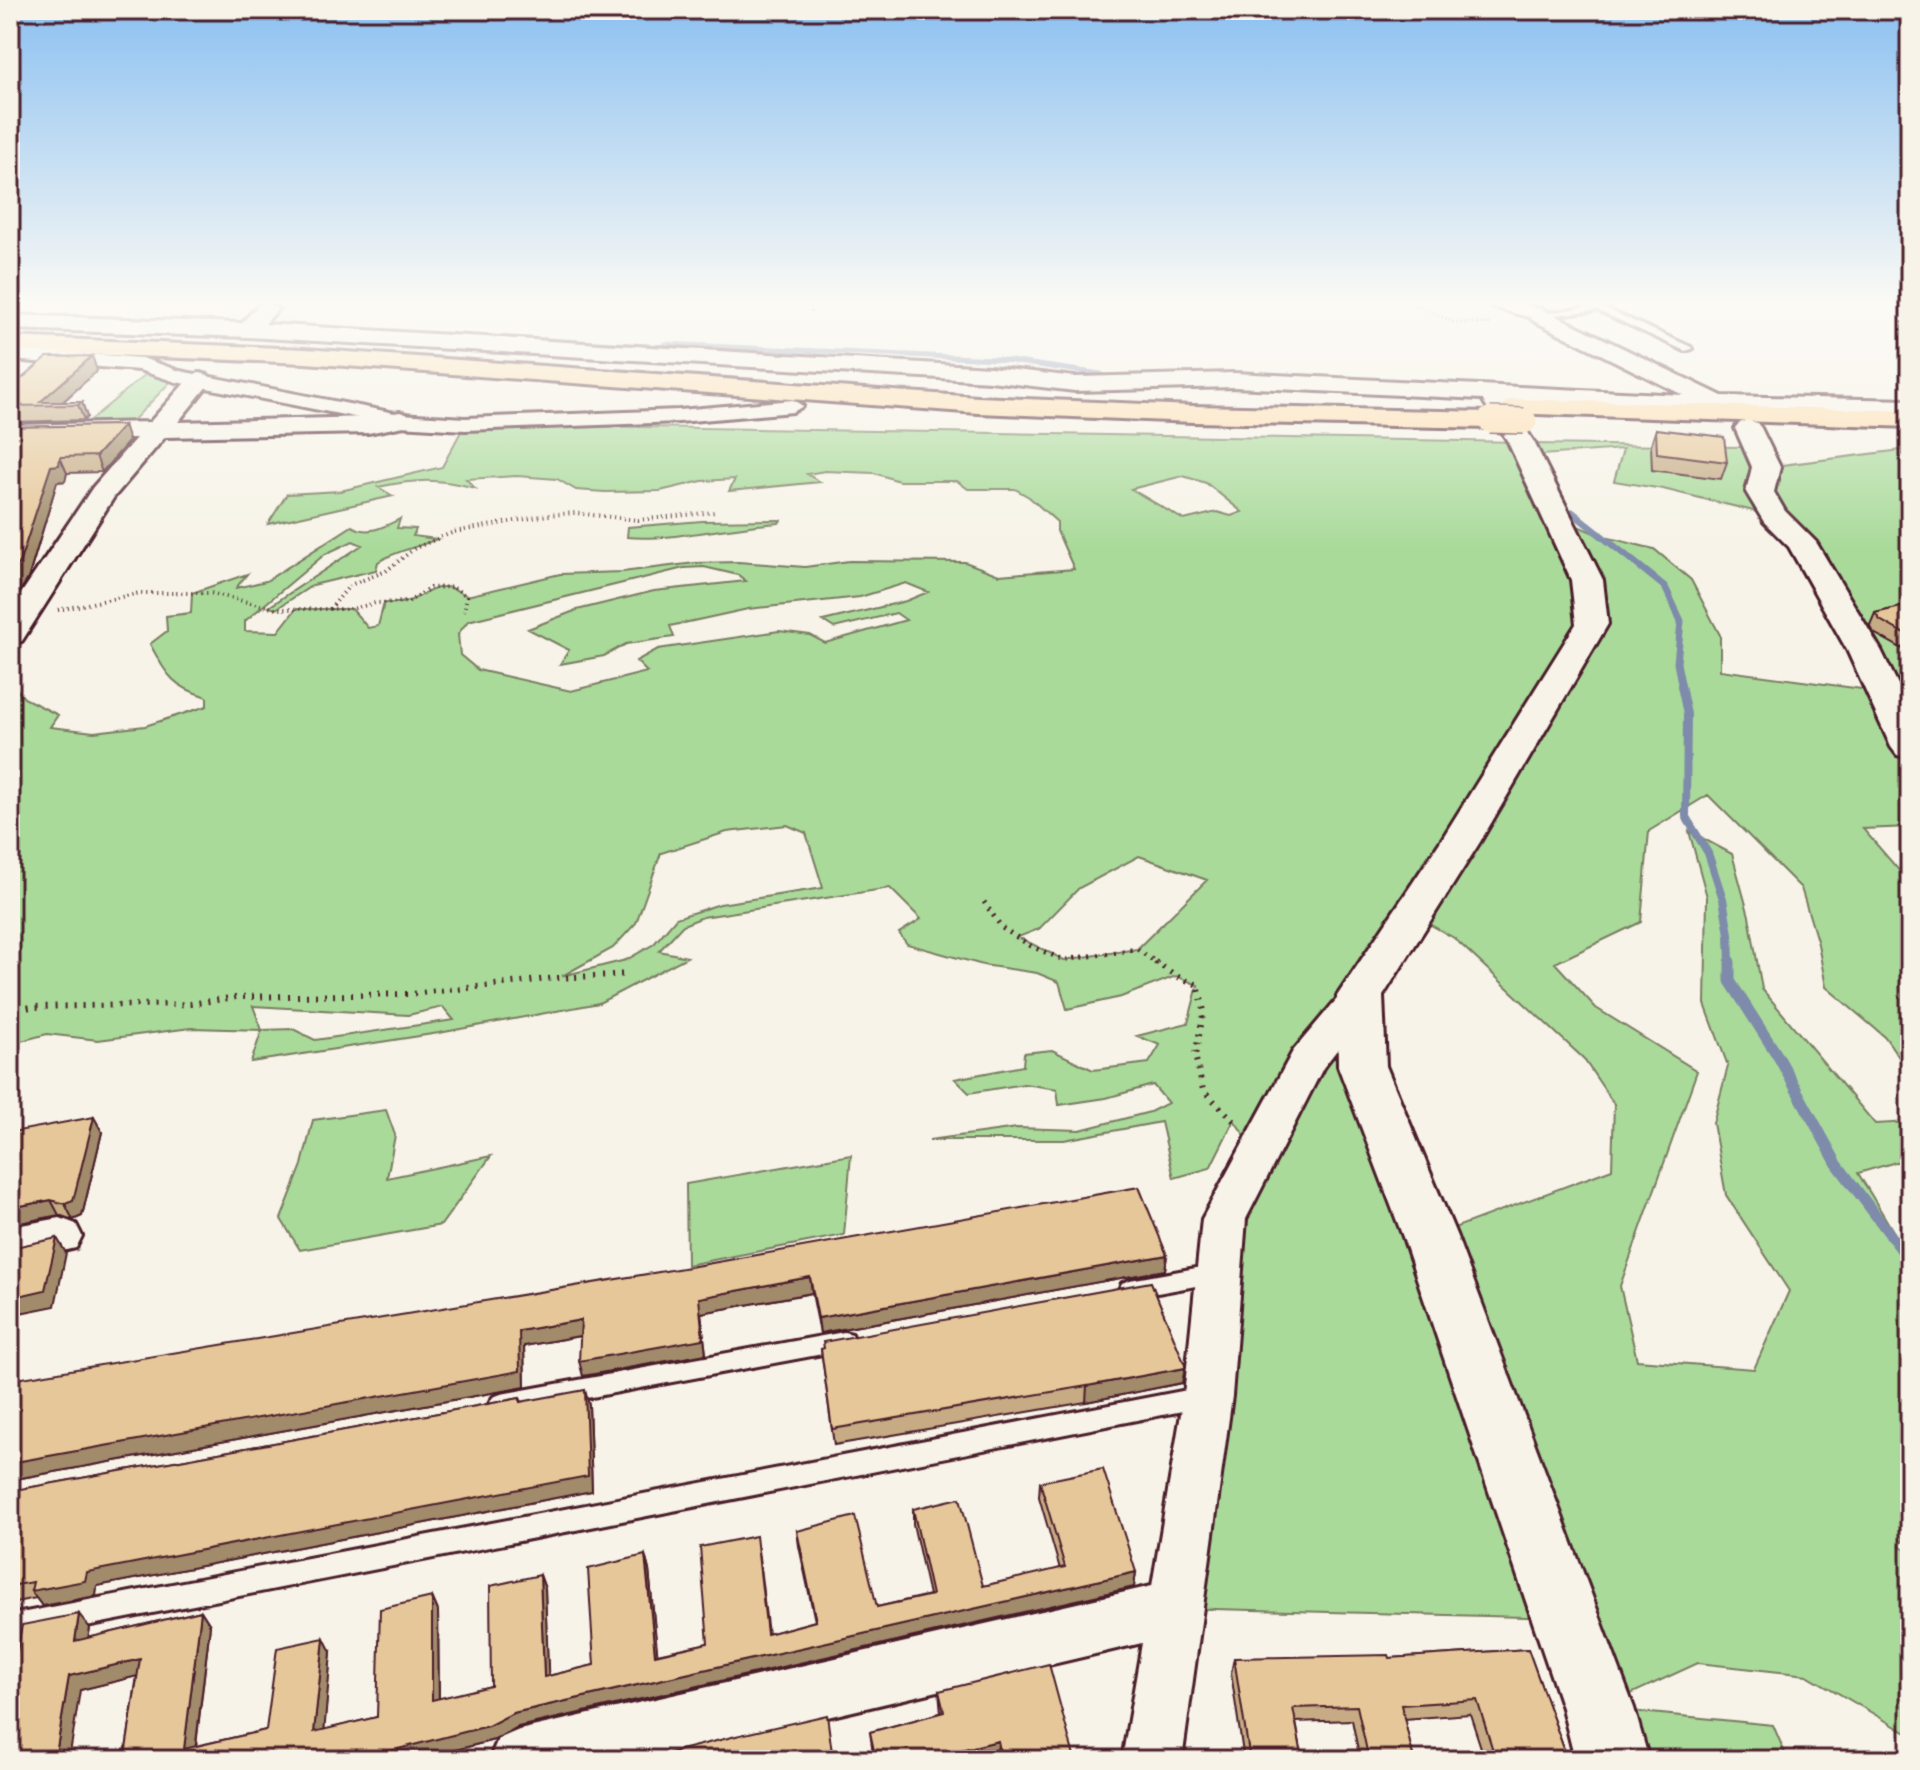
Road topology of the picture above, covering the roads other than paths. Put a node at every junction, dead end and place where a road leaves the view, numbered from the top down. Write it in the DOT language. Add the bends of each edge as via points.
graph roads {
  1 [pos="195,386"];
  2 [pos="228,386"];
  3 [pos="712,386"];
  4 [pos="886,386"];
  5 [pos="1375,386"];
  6 [pos="1677,386"];
  7 [pos="793,406"];
  8 [pos="1910,407"];
  9 [pos="1500,409"];
  10 [pos="1734,415"];
  11 [pos="1910,419"];
  12 [pos="400,420"];
  13 [pos="157,429"];
  14 [pos="10,433"];
  15 [pos="1910,433"];
  16 [pos="18,624"];
  17 [pos="1910,747"];
  18 [pos="1360,996"];
  19 [pos="60,1236"];
  20 [pos="10,1245"];
  21 [pos="1219,1273"];
  22 [pos="1109,1293"];
  23 [pos="874,1336"];
  24 [pos="1208,1396"];
  25 [pos="481,1408"];
  26 [pos="1176,1608"];
  27 [pos="10,1628"];
  28 [pos="519,1760"];
  29 [pos="1152,1760"];
  30 [pos="1612,1760"];
  1 -- 13 [label="street"];
  2 -- 12 [label="street"];
  3 -- 9 [label="highway" via="1193,414"];
  4 -- 9 [label="highway" via="1019,395"];
  5 -- 9 [label="street"];
  6 -- 10 [label="street"];
  7 -- 12 [label="street" via="465,424"];
  8 -- 10 [label="street"];
  9 -- 10 [label="highway"];
  9 -- 10 [label="street"];
  9 -- 18 [label="street" via="1582,568 1592,624"];
  10 -- 11 [label="highway"];
  10 -- 15 [label="highway"];
  10 -- 17 [label="street" via="1766,467 1760,492 1774,516 1801,542 1864,650"];
  12 -- 13 [label="street"];
  13 -- 14 [label="street"];
  13 -- 16 [label="street" via="103,493"];
  18 -- 21 [label="street" via="1307,1061 1256,1153 1224,1219"];
  18 -- 30 [label="street" via="1362,1066 1430,1237"];
  19 -- 20 [label="street"];
  21 -- 22 [label="lane"];
  21 -- 24 [label="street"];
  23 -- 25 [label="lane"];
  24 -- 26 [label="street"];
  24 -- 27 [label="lane"];
  26 -- 28 [label="street"];
  26 -- 29 [label="street"];
}
